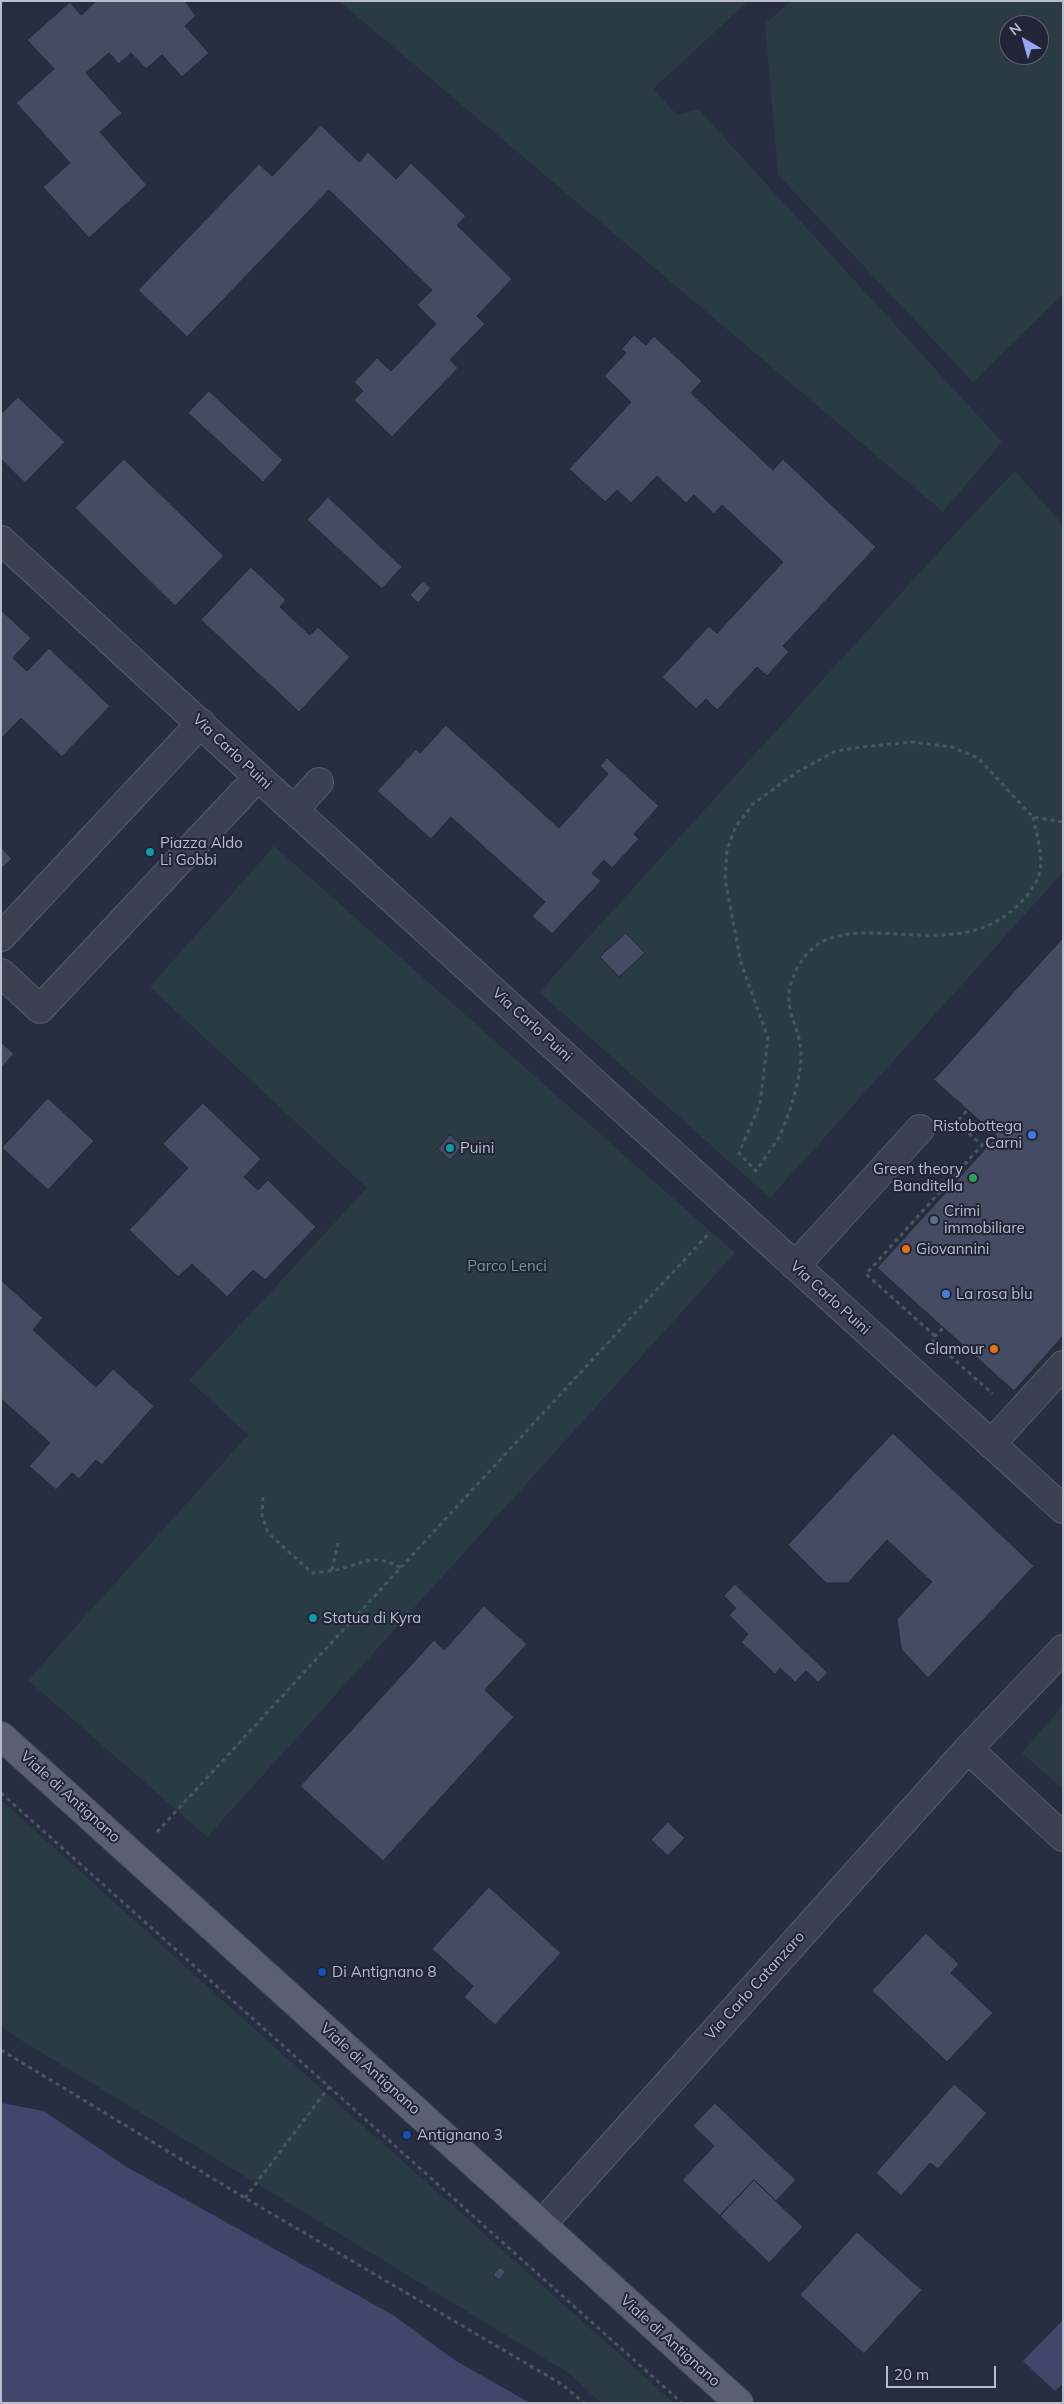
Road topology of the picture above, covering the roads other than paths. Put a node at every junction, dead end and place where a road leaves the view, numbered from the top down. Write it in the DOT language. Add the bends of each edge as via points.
graph roads {
  1 [pos="1,540"];
  2 [pos="201,723"];
  3 [pos="258,777"];
  4 [pos="319,782"];
  5 [pos="296,809"];
  6 [pos="1,937"];
  7 [pos="1,974"];
  8 [pos="920,1129"];
  9 [pos="795,1266"];
  10 [pos="1063,1365"];
  11 [pos="1063,1389"];
  12 [pos="997,1450"];
  13 [pos="1063,1509"];
  14 [pos="1063,1649"];
  15 [pos="1,1736"];
  16 [pos="968,1749"];
  17 [pos="1063,1837"];
  18 [pos="542,2224"];
  19 [pos="739,2403"];
  1 -- 2 [label="street, Via Carlo Puini"];
  2 -- 3 [label="street, Via Carlo Puini"];
  2 -- 6 [label="street"];
  3 -- 5 [label="street, Via Carlo Puini"];
  3 -- 7 [label="street" via="40,1009"];
  4 -- 5 [label="street"];
  5 -- 9 [label="street, Via Carlo Puini"];
  8 -- 9 [label="street"];
  9 -- 12 [label="street, Via Carlo Puini"];
  10 -- 12 [label="street"];
  11 -- 12 [label="street"];
  12 -- 13 [label="street, Via Carlo Puini"];
  14 -- 16 [label="street, Via Carlo Catanzaro"];
  15 -- 18 [label="main road, Viale di Antignano"];
  16 -- 17 [label="street"];
  16 -- 18 [label="street, Via Carlo Catanzaro"];
  18 -- 19 [label="main road, Viale di Antignano"];
}
